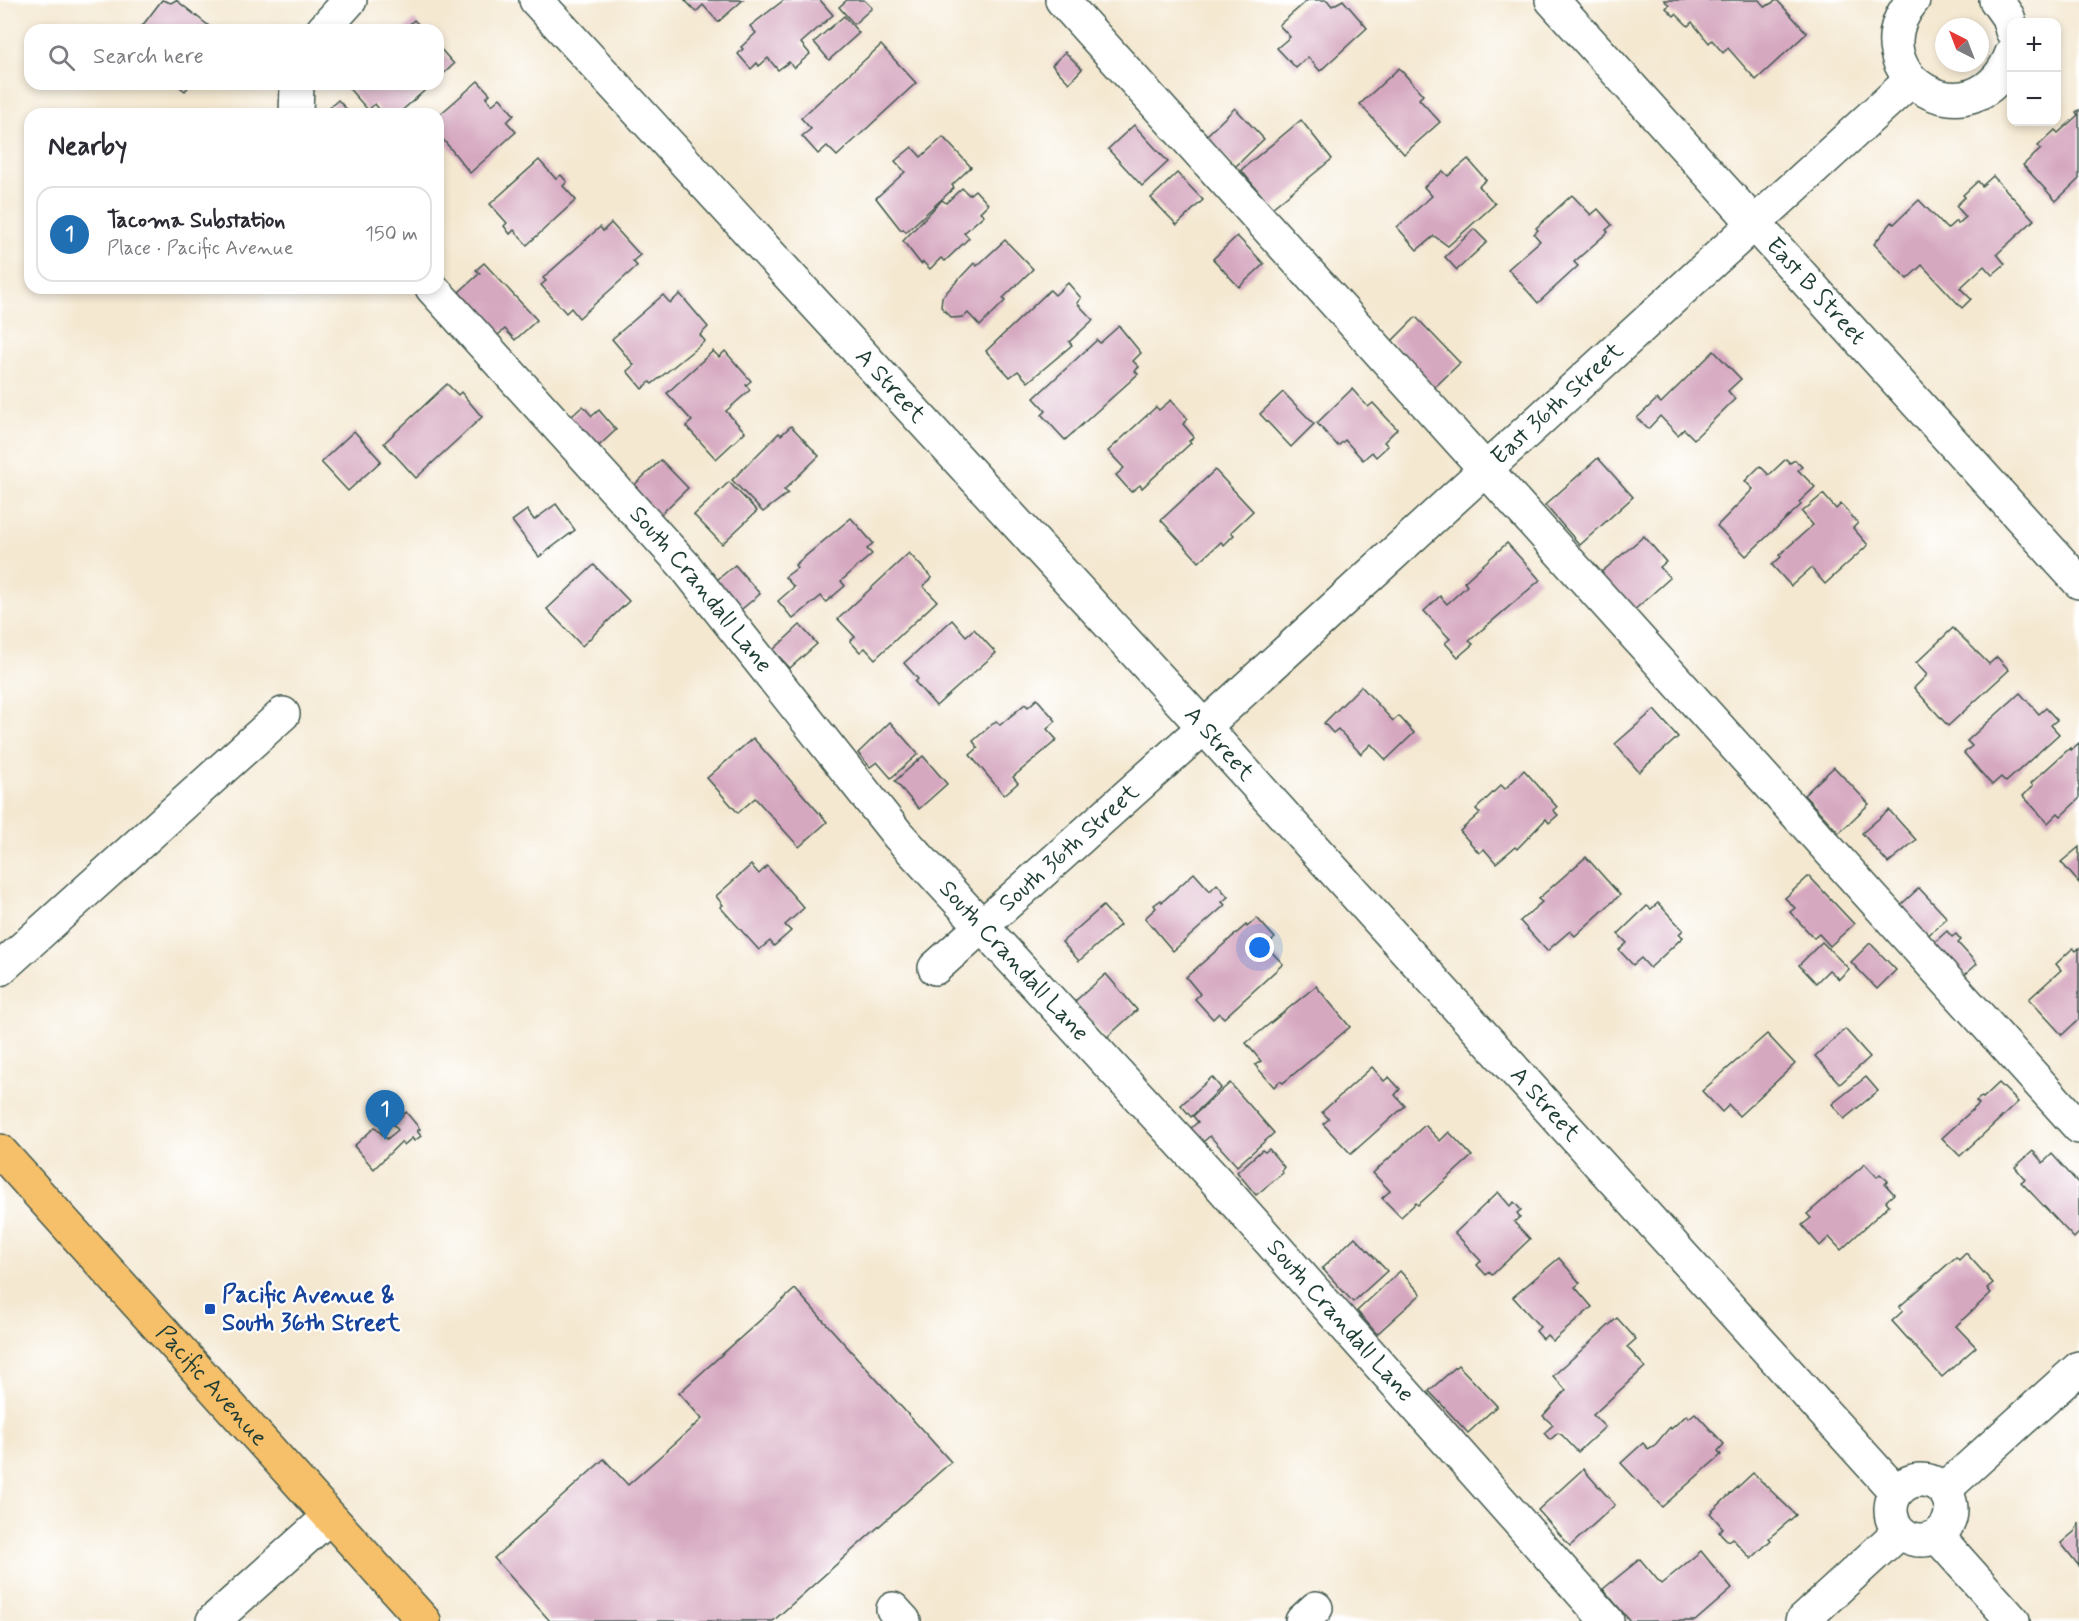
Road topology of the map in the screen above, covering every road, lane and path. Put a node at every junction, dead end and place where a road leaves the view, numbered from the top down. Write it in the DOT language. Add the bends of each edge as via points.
graph roads {
  1 [pos="350,0"];
  2 [pos="536,0"];
  3 [pos="1062,0"];
  4 [pos="1552,0"];
  5 [pos="1913,0"];
  6 [pos="1996,0"];
  7 [pos="2008,18"];
  8 [pos="329,24"];
  9 [pos="2007,65"];
  10 [pos="1911,80"];
  11 [pos="297,90"];
  12 [pos="296,108"];
  13 [pos="1753,222"];
  14 [pos="437,294"];
  15 [pos="1484,468"];
  16 [pos="2079,582"];
  17 [pos="283,714"];
  18 [pos="1203,727"];
  19 [pos="981,926"];
  20 [pos="935,968"];
  21 [pos="0,969"];
  22 [pos="2079,1127"];
  23 [pos="0,1151"];
  24 [pos="2079,1368"];
  25 [pos="1944,1490"];
  26 [pos="1896,1492"];
  27 [pos="329,1516"];
  28 [pos="1899,1532"];
  29 [pos="1936,1536"];
  30 [pos="213,1621"];
  31 [pos="424,1621"];
  32 [pos="1607,1621"];
  33 [pos="1802,1621"];
  34 [pos="2013,1621"];
  1 -- 8 [label="street"];
  2 -- 18 [label="street, A Street"];
  3 -- 15 [label="street"];
  4 -- 13 [label="street, East B Street"];
  5 -- 10 [label="street" via="1903,12 1896,47 1900,65"];
  6 -- 7 [label="street"];
  9 -- 10 [label="street" via="1993,84 1960,99 1924,92"];
  10 -- 13 [label="street, East 36th Street"];
  11 -- 12 [label="street"];
  13 -- 15 [label="street, East 36th Street"];
  13 -- 16 [label="street, East B Street"];
  14 -- 19 [label="street, South Crandall Lane" via="684,565 858,787"];
  15 -- 18 [label="street, East 36th Street"];
  15 -- 22 [label="street"];
  17 -- 21 [label="street"];
  18 -- 19 [label="street, South 36th Street"];
  18 -- 26 [label="street, A Street"];
  19 -- 20 [label="street, South 36th Street"];
  19 -- 32 [label="street, South Crandall Lane" via="1220,1185"];
  23 -- 27 [label="main road, Pacific Avenue"];
  24 -- 25 [label="street"];
  25 -- 26 [label="street" via="1935,1483 1914,1480"];
  25 -- 29 [label="street" via="1951,1515 1944,1531"];
  26 -- 28 [label="street" via="1890,1516"];
  27 -- 30 [label="street"];
  27 -- 31 [label="main road, Pacific Avenue"];
  28 -- 29 [label="street" via="1917,1541"];
  28 -- 33 [label="street"];
  29 -- 34 [label="street"];
}
